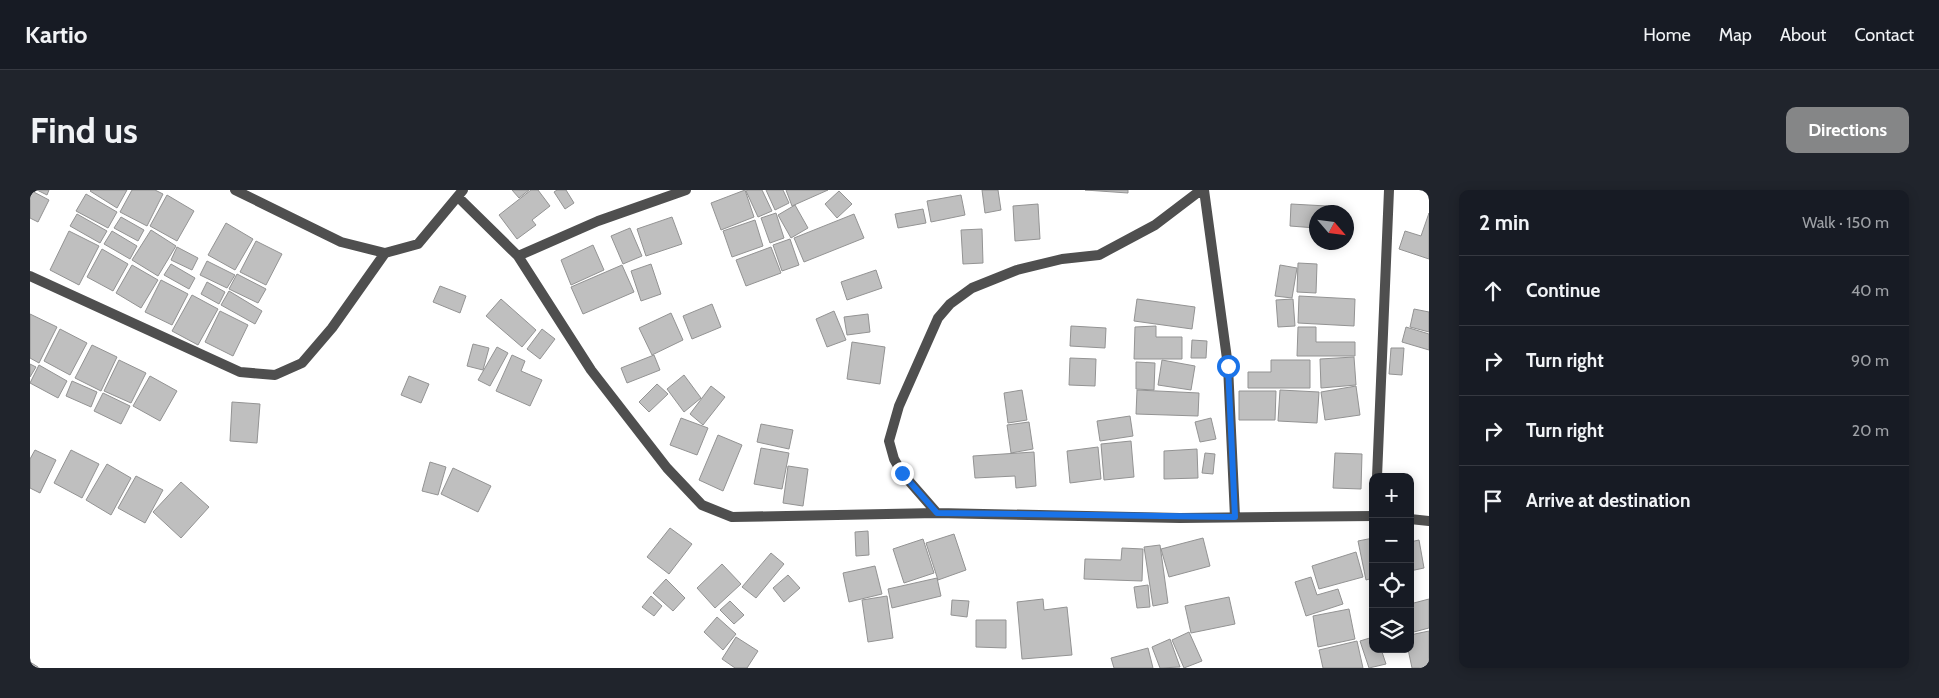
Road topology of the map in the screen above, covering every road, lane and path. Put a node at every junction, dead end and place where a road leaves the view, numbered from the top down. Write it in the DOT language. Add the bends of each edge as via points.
graph roads {
  1 [pos="235,190"];
  2 [pos="686,190"];
  3 [pos="1202,190"];
  4 [pos="1390,190"];
  5 [pos="461,194"];
  6 [pos="385,252"];
  7 [pos="518,256"];
  8 [pos="30,276"];
  9 [pos="1377,473"];
  10 [pos="937,513"];
  11 [pos="1369,516"];
  12 [pos="1235,517"];
  13 [pos="1414,520"];
  14 [pos="1429,521"];
  1 -- 6 [label="street" via="341,242"];
  2 -- 7 [label="street"];
  3 -- 10 [label="street" via="1155,225 1098,254 1017,270 972,288 950,304 938,318 899,406 889,441 902,473"];
  3 -- 12 [label="street" via="1228,366"];
  4 -- 9 [label="street"];
  5 -- 6 [label="street" via="418,244"];
  5 -- 7 [label="street"];
  6 -- 8 [label="street" via="332,328 302,363 275,374 240,372"];
  7 -- 10 [label="street" via="591,370 667,468 702,505 732,517"];
  10 -- 12 [label="street"];
  11 -- 12 [label="street"];
  13 -- 14 [label="street"];
}
